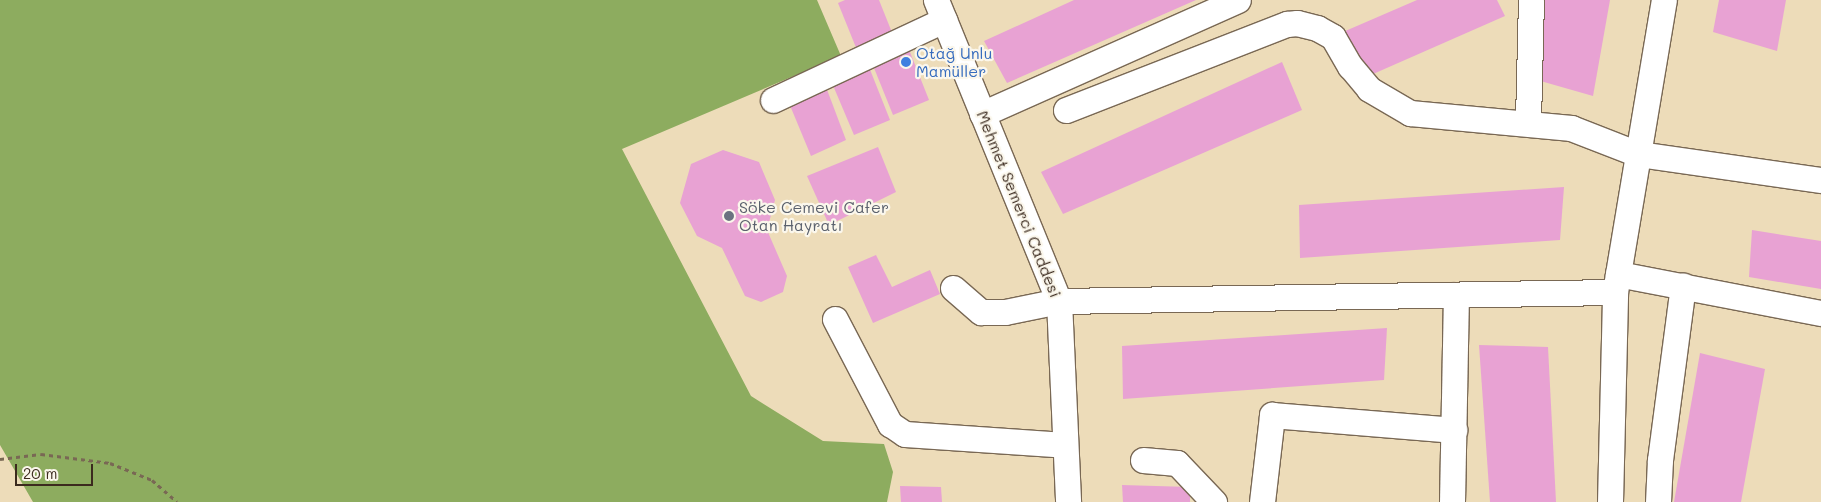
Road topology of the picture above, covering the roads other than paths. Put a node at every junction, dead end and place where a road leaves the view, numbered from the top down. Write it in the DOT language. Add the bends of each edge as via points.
graph roads {
  1 [pos="1238,0"];
  2 [pos="1531,0"];
  3 [pos="1664,0"];
  4 [pos="940,6"];
  5 [pos="773,100"];
  6 [pos="1066,110"];
  7 [pos="982,114"];
  8 [pos="1528,122"];
  9 [pos="1638,154"];
  10 [pos="1821,180"];
  11 [pos="1617,283"];
  12 [pos="1683,286"];
  13 [pos="952,288"];
  14 [pos="1456,294"];
  15 [pos="1059,301"];
  16 [pos="1821,313"];
  17 [pos="835,319"];
  18 [pos="1454,430"];
  19 [pos="1065,445"];
  20 [pos="1143,460"];
  21 [pos="1068,502"];
  22 [pos="1214,502"];
  23 [pos="1262,502"];
  24 [pos="1452,502"];
  25 [pos="1610,502"];
  26 [pos="1658,502"];
  1 -- 7 [label="street"];
  2 -- 8 [label="street"];
  3 -- 9 [label="street"];
  4 -- 5 [label="street"];
  4 -- 7 [label="street, Mehmet Semerci Caddesi"];
  6 -- 8 [label="street" via="1286,24 1297,23 1317,28 1333,37 1350,66 1369,88 1410,113"];
  7 -- 15 [label="street, Mehmet Semerci Caddesi"];
  8 -- 9 [label="street" via="1571,128"];
  9 -- 10 [label="street"];
  9 -- 11 [label="street"];
  11 -- 12 [label="street"];
  11 -- 14 [label="street"];
  11 -- 25 [label="street"];
  12 -- 16 [label="street"];
  12 -- 26 [label="street" via="1660,460"];
  13 -- 15 [label="street" via="980,312 1005,312"];
  14 -- 15 [label="street"];
  14 -- 18 [label="street"];
  15 -- 19 [label="street, Mehmet Semerci Caddesi"];
  17 -- 19 [label="street" via="890,424 905,434"];
  18 -- 23 [label="street" via="1272,415"];
  18 -- 24 [label="street"];
  19 -- 21 [label="street, Mehmet Semerci Caddesi"];
  20 -- 22 [label="street" via="1177,463"];
}
